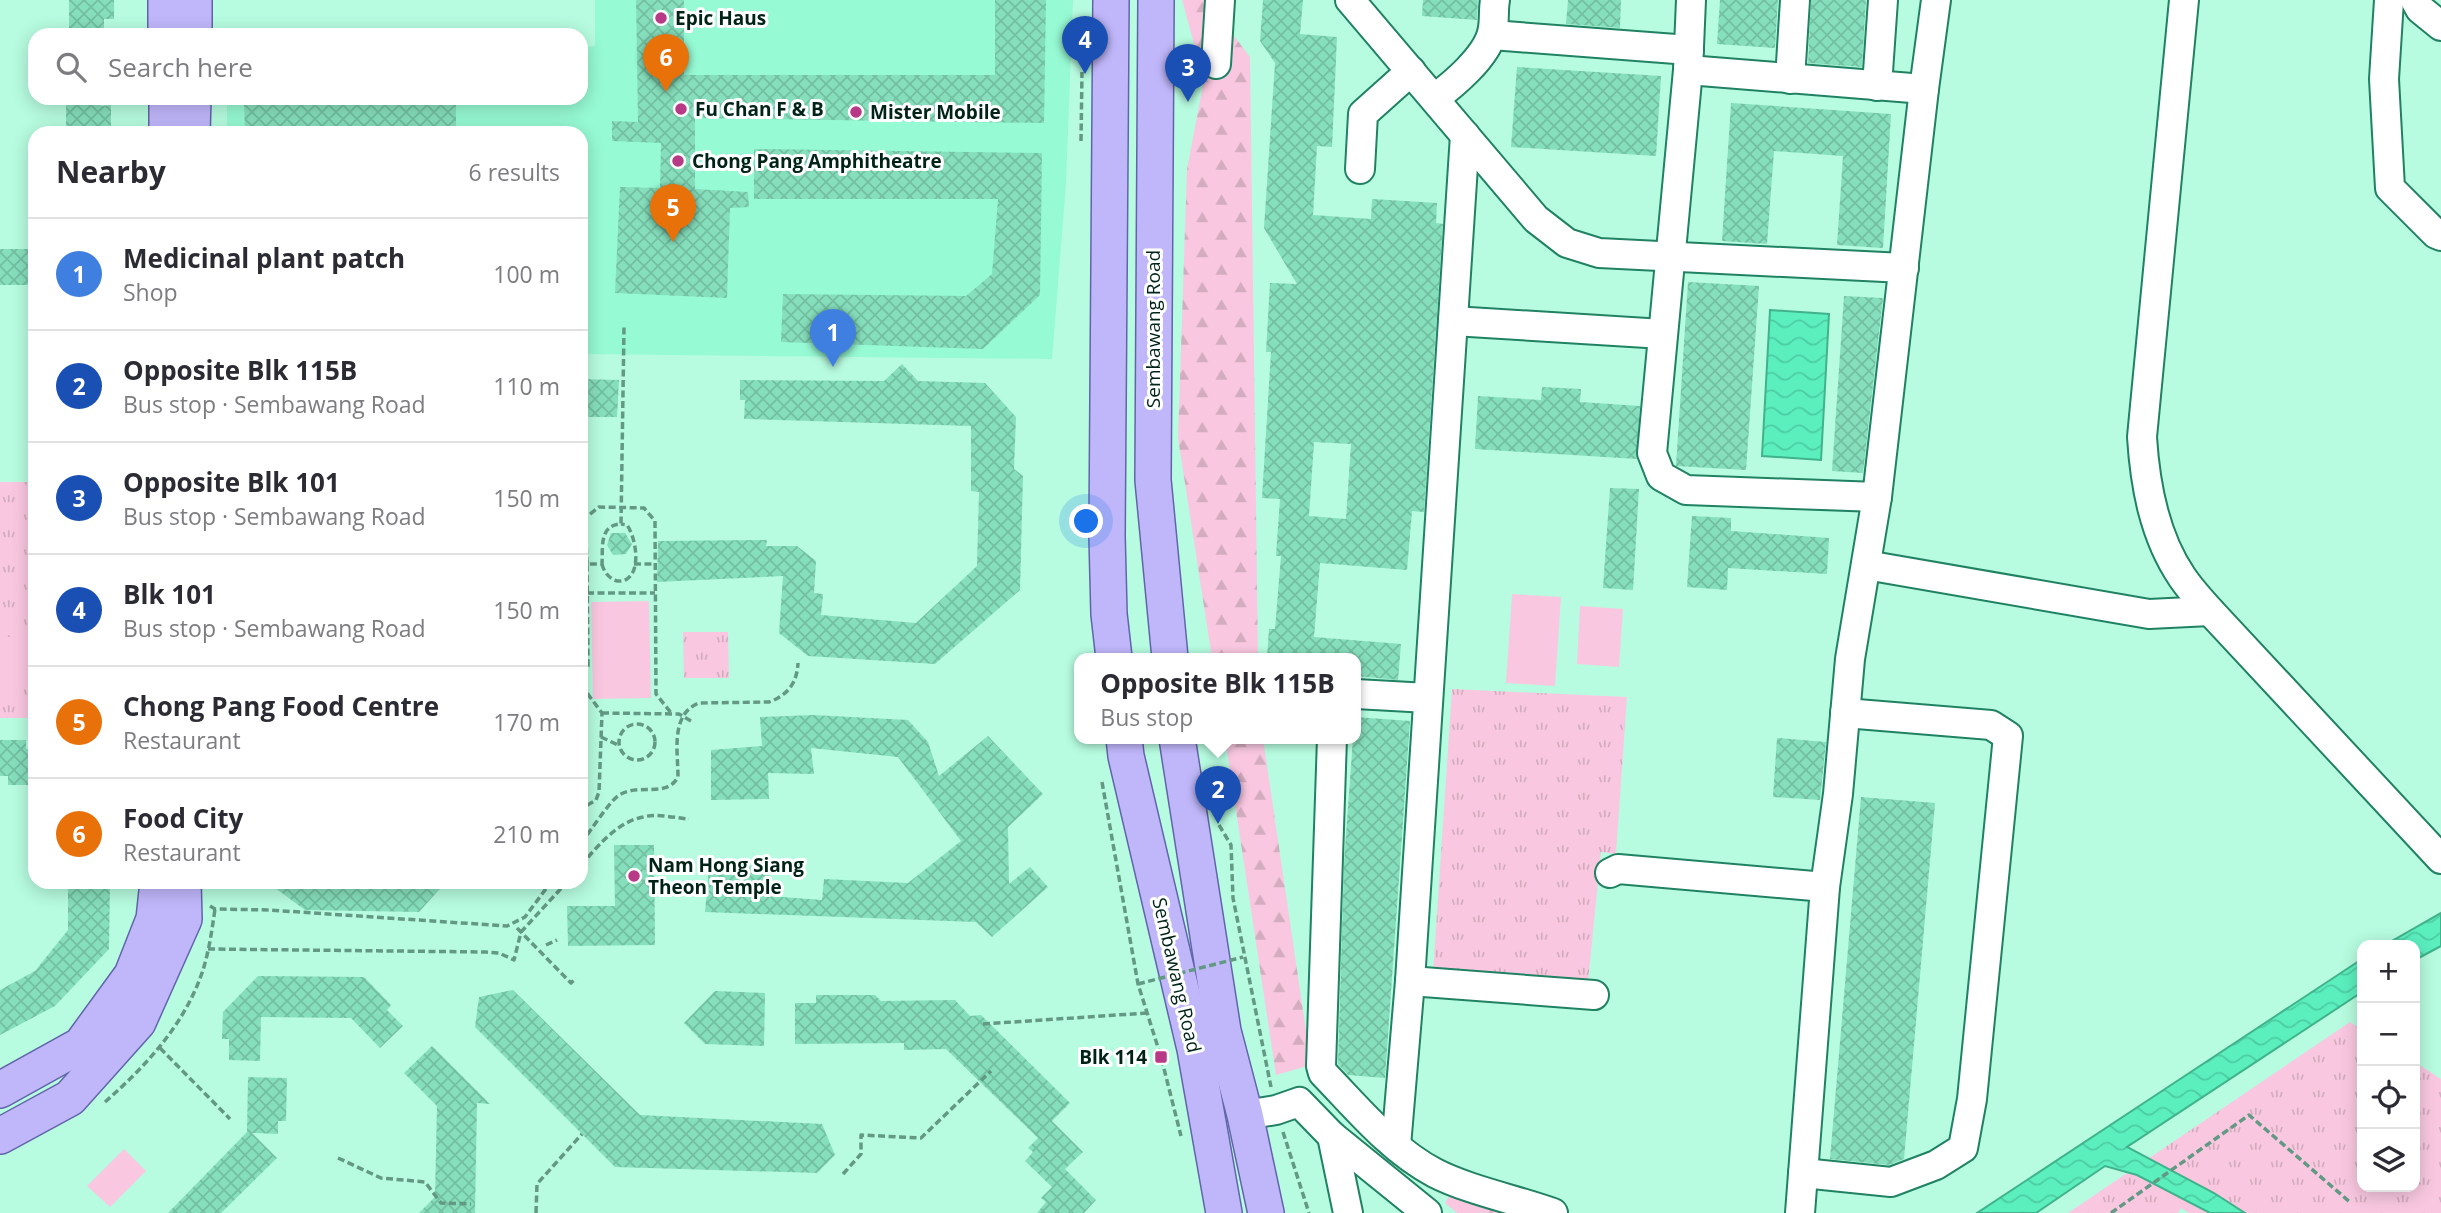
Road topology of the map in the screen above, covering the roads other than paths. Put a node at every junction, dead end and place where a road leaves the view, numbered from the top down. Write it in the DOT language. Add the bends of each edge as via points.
graph roads {
  1 [pos="166,0"];
  2 [pos="194,0"];
  3 [pos="1111,0"];
  4 [pos="1156,0"];
  5 [pos="1220,0"];
  6 [pos="1350,0"];
  7 [pos="1496,0"];
  8 [pos="1691,0"];
  9 [pos="1795,0"];
  10 [pos="1883,0"];
  11 [pos="1936,0"];
  12 [pos="2184,0"];
  13 [pos="2389,0"];
  14 [pos="2415,0"];
  15 [pos="2441,26"];
  16 [pos="166,28"];
  17 [pos="194,28"];
  18 [pos="1492,34"];
  19 [pos="1688,60"];
  20 [pos="1216,64"];
  21 [pos="1411,71"];
  22 [pos="1790,79"];
  23 [pos="1877,86"];
  24 [pos="1924,89"];
  25 [pos="1435,99"];
  26 [pos="167,105"];
  27 [pos="193,105"];
  28 [pos="167,126"];
  29 [pos="192,126"];
  30 [pos="1465,135"];
  31 [pos="1360,169"];
  32 [pos="2441,236"];
  33 [pos="1670,257"];
  34 [pos="1904,268"];
  35 [pos="1453,321"];
  36 [pos="1663,334"];
  37 [pos="1877,497"];
  38 [pos="1866,565"];
  39 [pos="2210,611"];
  40 [pos="1113,653"];
  41 [pos="1170,653"];
  42 [pos="1361,694"];
  43 [pos="1428,698"];
  44 [pos="1845,713"];
  45 [pos="1125,744"];
  46 [pos="1178,744"];
  47 [pos="1332,744"];
  48 [pos="2441,859"];
  49 [pos="1610,873"];
  50 [pos="1825,887"];
  51 [pos="157,889"];
  52 [pos="195,893"];
  53 [pos="1410,981"];
  54 [pos="1594,995"];
  55 [pos="0,1090"];
  56 [pos="1245,1115"];
  57 [pos="0,1136"];
  58 [pos="1332,1136"];
  59 [pos="1396,1146"];
  60 [pos="1803,1173"];
  61 [pos="1224,1213"];
  62 [pos="1266,1213"];
  63 [pos="1348,1213"];
  64 [pos="1427,1213"];
  65 [pos="1553,1213"];
  66 [pos="1800,1213"];
  1 -- 16 [label="main road"];
  2 -- 17 [label="main road"];
  3 -- 40 [label="main road" via="1107,536"];
  4 -- 41 [label="main road, Sembawang Road" via="1153,480"];
  5 -- 20 [label="lane"];
  6 -- 21 [label="lane"];
  7 -- 18 [label="lane"];
  8 -- 19 [label="lane"];
  9 -- 22 [label="lane"];
  10 -- 23 [label="lane"];
  11 -- 24 [label="lane"];
  12 -- 39 [label="lane" via="2142,437 2144,471 2164,543 2182,577"];
  13 -- 32 [label="lane" via="2384,79 2390,188"];
  14 -- 15 [label="lane"];
  18 -- 19 [label="lane"];
  18 -- 25 [label="lane" via="1460,79"];
  19 -- 22 [label="lane"];
  19 -- 33 [label="lane"];
  21 -- 25 [label="lane"];
  21 -- 31 [label="lane" via="1363,114"];
  22 -- 23 [label="lane"];
  23 -- 24 [label="lane"];
  24 -- 34 [label="lane"];
  25 -- 30 [label="lane"];
  26 -- 28 [label="main road"];
  27 -- 29 [label="main road"];
  30 -- 33 [label="lane" via="1536,219 1567,243 1599,254"];
  30 -- 35 [label="lane"];
  33 -- 34 [label="lane"];
  33 -- 36 [label="lane"];
  34 -- 37 [label="lane"];
  35 -- 36 [label="lane"];
  35 -- 43 [label="lane"];
  36 -- 37 [label="lane" via="1652,453 1661,476 1686,490"];
  37 -- 38 [label="lane"];
  38 -- 39 [label="lane" via="2149,614"];
  38 -- 44 [label="lane"];
  39 -- 48 [label="lane"];
  42 -- 43 [label="lane"];
  43 -- 53 [label="lane"];
  44 -- 50 [label="lane"];
  44 -- 60 [label="lane" via="1991,725 2008,736 1972,1099 1963,1148 1891,1182"];
  45 -- 61 [label="main road, Sembawang Road" via="1195,1049"];
  46 -- 56 [label="main road, Sembawang Road" via="1223,1031"];
  47 -- 59 [label="lane" via="1321,1066"];
  49 -- 50 [label="lane" via="1618,869"];
  50 -- 60 [label="lane"];
  51 -- 55 [label="main road" via="154,919 132,975 81,1045"];
  52 -- 57 [label="main road" via="138,1022 70,1098"];
  53 -- 54 [label="lane"];
  53 -- 59 [label="lane"];
  56 -- 58 [label="lane" via="1298,1102"];
  56 -- 62 [label="main road, Sembawang Road"];
  58 -- 63 [label="lane"];
  58 -- 64 [label="lane"];
  59 -- 65 [label="lane" via="1437,1174"];
  60 -- 66 [label="lane"];
}
